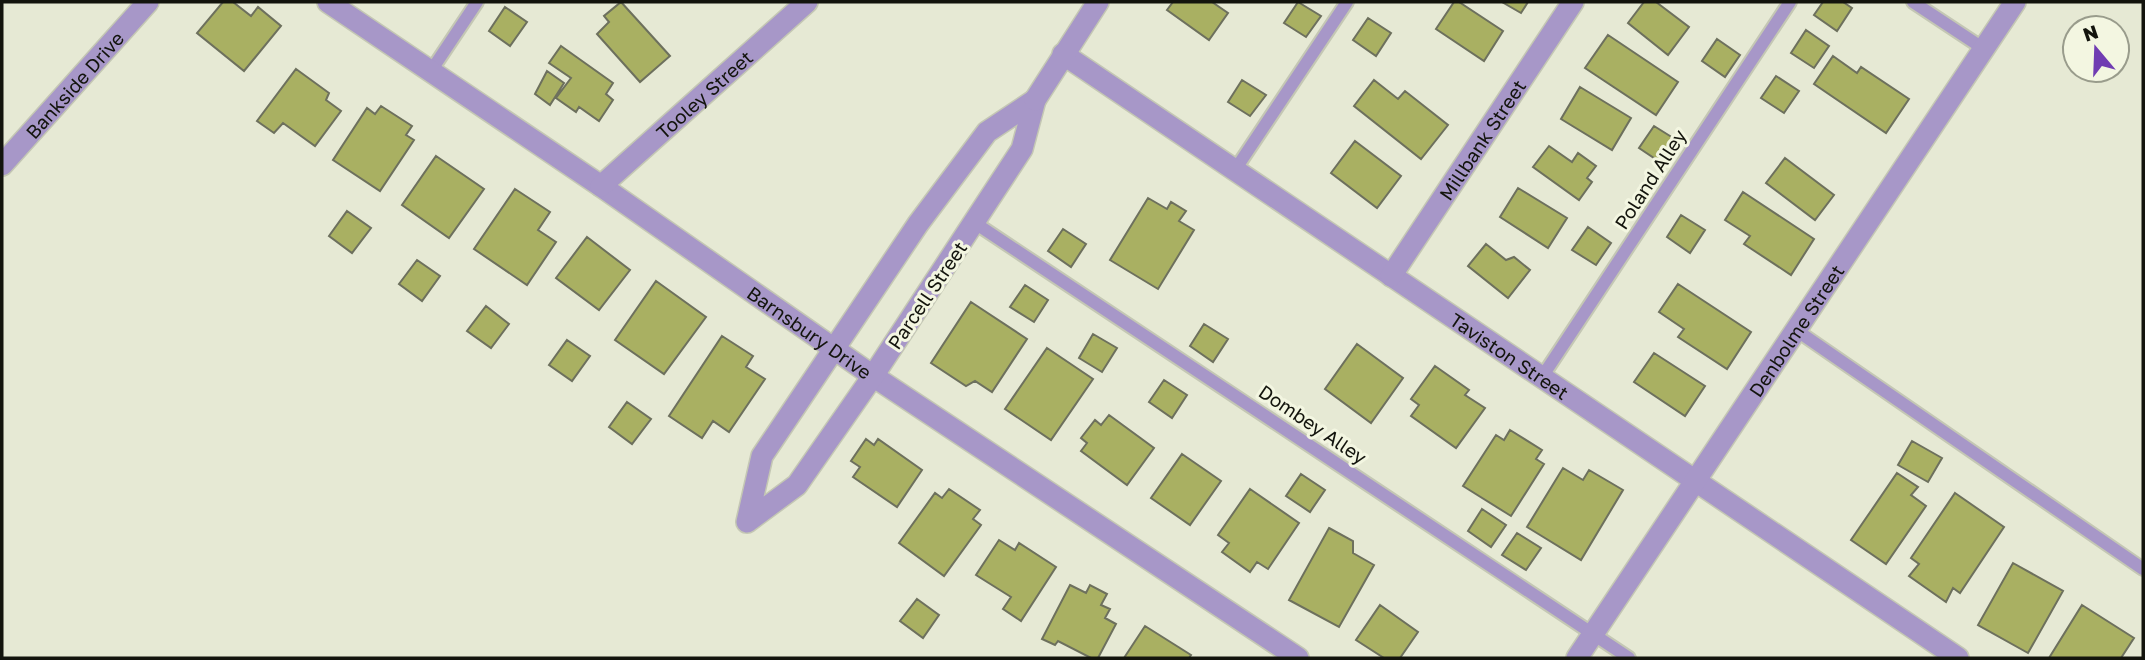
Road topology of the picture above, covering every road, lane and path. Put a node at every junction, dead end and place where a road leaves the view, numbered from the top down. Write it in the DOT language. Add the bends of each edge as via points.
graph roads {
  1 [pos="148,2"];
  2 [pos="328,2"];
  3 [pos="477,2"];
  4 [pos="807,2"];
  5 [pos="1098,2"];
  6 [pos="1347,2"];
  7 [pos="1573,2"];
  8 [pos="1790,2"];
  9 [pos="1913,2"];
  10 [pos="2015,2"];
  11 [pos="1984,49"];
  12 [pos="1063,54"];
  13 [pos="431,71"];
  14 [pos="1035,100"];
  15 [pos="2,165"];
  16 [pos="1235,170"];
  17 [pos="601,186"];
  18 [pos="975,223"];
  19 [pos="1391,276"];
  20 [pos="1796,330"];
  21 [pos="834,349"];
  22 [pos="873,376"];
  23 [pos="1542,377"];
  24 [pos="1695,481"];
  25 [pos="2143,569"];
  26 [pos="1593,634"];
  27 [pos="1298,658"];
  28 [pos="1577,658"];
  29 [pos="1629,658"];
  30 [pos="1958,658"];
  1 -- 15 [label="street, Bankside Drive"];
  2 -- 13 [label="street, Barnsbury Drive"];
  3 -- 13 [label="lane"];
  4 -- 17 [label="street, Tooley Street"];
  5 -- 12 [label="street, Parcell Street"];
  6 -- 16 [label="lane"];
  7 -- 19 [label="street, Millbank Street"];
  8 -- 23 [label="lane, Poland Alley"];
  9 -- 11 [label="lane"];
  10 -- 11 [label="street, Denbolme Street"];
  11 -- 20 [label="street, Denbolme Street"];
  12 -- 14 [label="street, Parcell Street"];
  12 -- 16 [label="street, Taviston Street"];
  13 -- 17 [label="street, Barnsbury Drive"];
  14 -- 18 [label="street, Parcell Street" via="1022,149"];
  14 -- 21 [label="street, Parcell Street" via="986,132"];
  16 -- 19 [label="street, Taviston Street"];
  17 -- 21 [label="street, Barnsbury Drive"];
  18 -- 22 [label="street, Parcell Street"];
  18 -- 26 [label="lane, Dombey Alley"];
  19 -- 23 [label="street, Taviston Street"];
  20 -- 24 [label="street, Denbolme Street"];
  20 -- 25 [label="lane"];
  21 -- 22 [label="street, Barnsbury Drive"];
  21 -- 22 [label="street, Parcell Street" via="762,456 747,522 797,485"];
  22 -- 27 [label="street, Barnsbury Drive"];
  23 -- 24 [label="street, Taviston Street"];
  24 -- 26 [label="street, Denbolme Street"];
  24 -- 30 [label="street, Taviston Street"];
  26 -- 28 [label="street, Denbolme Street"];
  26 -- 29 [label="lane, Dombey Alley"];
}
